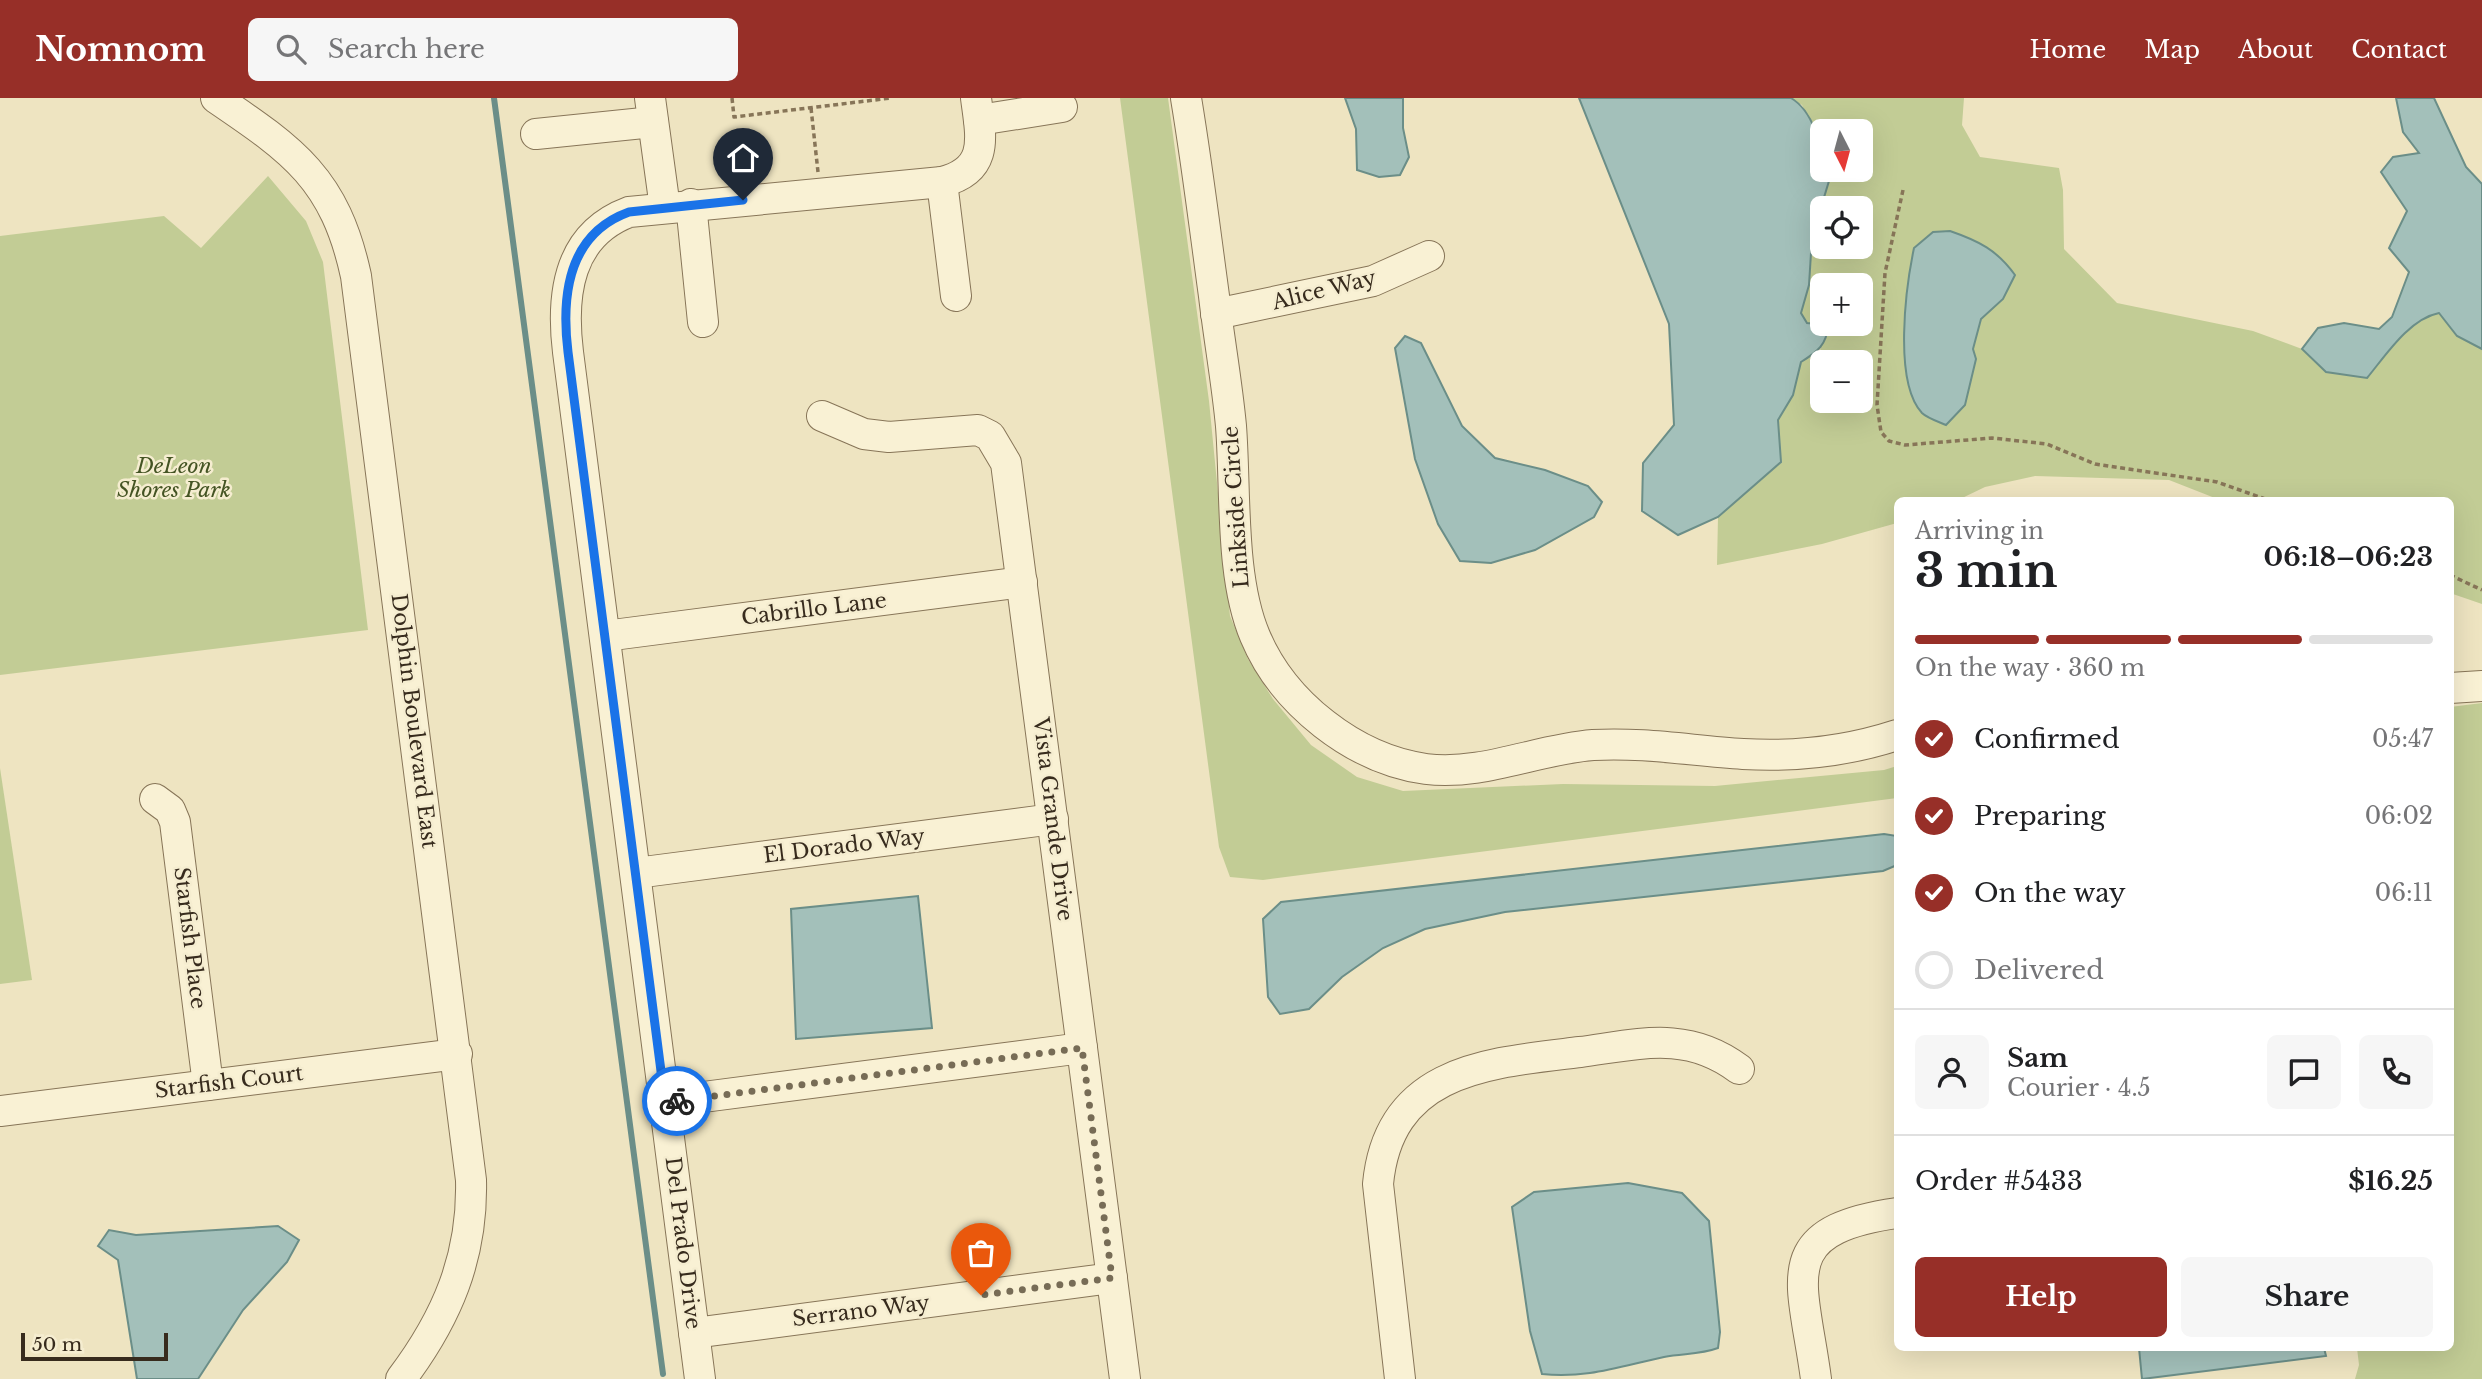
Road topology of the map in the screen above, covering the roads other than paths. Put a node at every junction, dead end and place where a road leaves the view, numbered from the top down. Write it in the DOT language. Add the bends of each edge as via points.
graph roads {
  1 [pos="1186,98"];
  2 [pos="231,102"];
  3 [pos="1062,107"];
  4 [pos="977,109"];
  5 [pos="651,110"];
  6 [pos="536,134"];
  7 [pos="942,182"];
  8 [pos="678,206"];
  9 [pos="1429,256"];
  10 [pos="956,296"];
  11 [pos="1216,314"];
  12 [pos="703,322"];
  13 [pos="822,416"];
  14 [pos="1022,582"];
  15 [pos="605,636"];
  16 [pos="2482,685"];
  17 [pos="2454,688"];
  18 [pos="1894,736"];
  19 [pos="155,799"];
  20 [pos="1053,819"];
  21 [pos="636,873"];
  22 [pos="1082,1048"];
  23 [pos="457,1054"];
  24 [pos="1739,1069"];
  25 [pos="208,1085"];
  26 [pos="665,1102"];
  27 [pos="0,1111"];
  28 [pos="1894,1214"];
  29 [pos="1112,1278"];
  30 [pos="694,1333"];
  31 [pos="401,1379"];
  32 [pos="700,1379"];
  33 [pos="1125,1379"];
  34 [pos="1400,1379"];
  35 [pos="1815,1379"];
  1 -- 11 [label="street, Linkside Circle"];
  2 -- 23 [label="street, Dolphin Boulevard East" via="308,169 339,216 347,237 356,276"];
  3 -- 4 [label="street"];
  4 -- 7 [label="street" via="981,140 975,163 960,176"];
  5 -- 6 [label="street"];
  5 -- 8 [label="street"];
  7 -- 8 [label="street, Del Prado Drive"];
  7 -- 10 [label="street"];
  8 -- 12 [label="street"];
  8 -- 15 [label="street, Del Prado Drive" via="629,212 597,229 571,270 566,292 566,341"];
  9 -- 11 [label="street, Alice Way" via="1373,281"];
  11 -- 18 [label="street, Linkside Circle" via="1231,423 1244,606 1256,639 1280,677 1309,710 1356,745 1427,769 1456,769 1592,746 1634,744 1788,754"];
  13 -- 14 [label="street, Vista Grande Drive" via="864,434 889,437 964,429 990,436 1006,463"];
  14 -- 15 [label="street, Cabrillo Lane"];
  14 -- 20 [label="street, Vista Grande Drive"];
  15 -- 21 [label="street, Del Prado Drive"];
  16 -- 17 [label="street"];
  19 -- 25 [label="street, Starfish Place" via="170,810 175,822"];
  20 -- 21 [label="street, El Dorado Way"];
  20 -- 22 [label="street, Vista Grande Drive"];
  21 -- 26 [label="street, Del Prado Drive"];
  22 -- 26 [label="street"];
  22 -- 29 [label="street, Vista Grande Drive"];
  23 -- 25 [label="street, Starfish Court"];
  23 -- 31 [label="street, Dolphin Boulevard East" via="471,1180 467,1246 447,1309"];
  24 -- 34 [label="street" via="1718,1053 1659,1042 1484,1064 1452,1076 1421,1097 1391,1136 1379,1168"];
  25 -- 27 [label="street, Starfish Court"];
  26 -- 30 [label="street, Del Prado Drive"];
  28 -- 35 [label="street" via="1849,1222 1821,1237 1808,1253 1803,1279"];
  29 -- 30 [label="street, Serrano Way"];
  29 -- 33 [label="street, Vista Grande Drive"];
  30 -- 32 [label="street, Del Prado Drive"];
}
